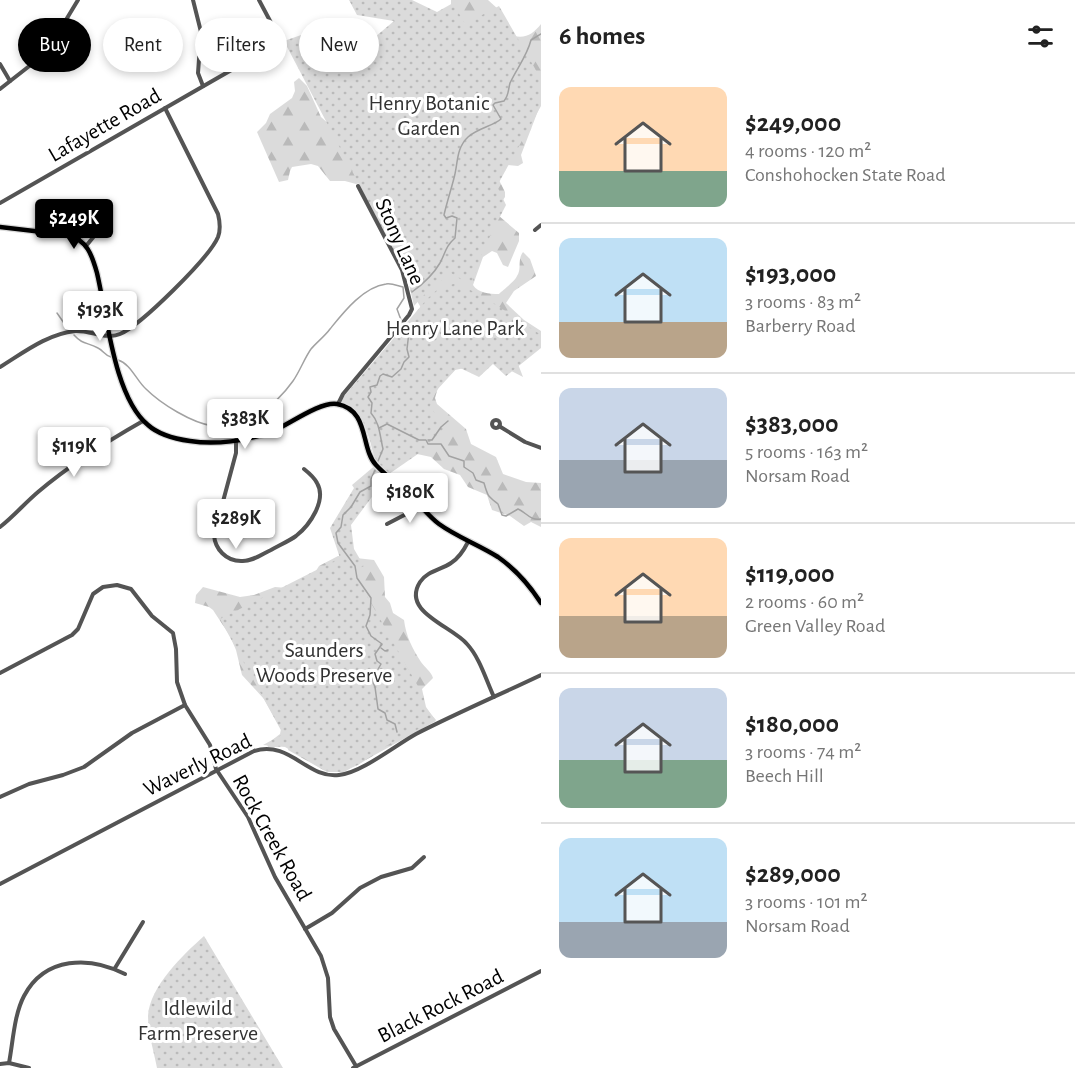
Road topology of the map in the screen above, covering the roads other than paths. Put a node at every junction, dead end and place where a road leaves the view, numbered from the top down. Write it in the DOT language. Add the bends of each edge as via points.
graph roads {
  1 [pos="78,0"];
  2 [pos="193,0"];
  3 [pos="259,0"];
  4 [pos="0,64"];
  5 [pos="10,81"];
  6 [pos="203,86"];
  7 [pos="0,89"];
  8 [pos="165,108"];
  9 [pos="358,186"];
  10 [pos="0,203"];
  11 [pos="111,222"];
  12 [pos="541,225"];
  13 [pos="0,227"];
  14 [pos="535,230"];
  15 [pos="86,246"];
  16 [pos="111,337"];
  17 [pos="0,367"];
  18 [pos="338,404"];
  19 [pos="143,421"];
  20 [pos="500,426"];
  21 [pos="236,440"];
  22 [pos="541,448"];
  23 [pos="304,470"];
  24 [pos="419,504"];
  25 [pos="387,524"];
  26 [pos="0,527"];
  27 [pos="468,542"];
  28 [pos="541,603"];
  29 [pos="0,673"];
  30 [pos="541,675"];
  31 [pos="494,697"];
  32 [pos="184,705"];
  33 [pos="216,770"];
  34 [pos="0,797"];
  35 [pos="424,857"];
  36 [pos="0,884"];
  37 [pos="142,922"];
  38 [pos="305,929"];
  39 [pos="115,968"];
  40 [pos="541,971"];
  41 [pos="125,974"];
  42 [pos="9,1063"];
  43 [pos="0,1064"];
  44 [pos="355,1067"];
  45 [pos="29,1068"];
  1 -- 5 [label="street" via="46,52"];
  2 -- 6 [label="street" via="201,32 198,73"];
  3 -- 6 [label="street, Lafayette Road" via="278,34 277,43"];
  4 -- 5 [label="street"];
  5 -- 7 [label="street"];
  6 -- 8 [label="street, Lafayette Road"];
  8 -- 10 [label="street, Lafayette Road"];
  8 -- 16 [label="street" via="218,214 219,233 197,264 143,319"];
  9 -- 18 [label="street, Stony Lane" via="402,270 411,309"];
  11 -- 15 [label="street"];
  12 -- 14 [label="street"];
  13 -- 15 [label="main road" via="68,235"];
  15 -- 16 [label="main road" via="97,273"];
  16 -- 17 [label="street" via="87,331 65,333"];
  16 -- 19 [label="main road" via="119,373"];
  18 -- 21 [label="main road" via="325,405 267,434"];
  18 -- 24 [label="main road" via="360,422 374,463"];
  19 -- 21 [label="main road" via="181,440"];
  19 -- 26 [label="street" via="90,452"];
  20 -- 22 [label="street"];
  21 -- 23 [label="street" via="214,535 218,548 232,560 254,559 308,525 320,494 318,483"];
  24 -- 25 [label="street"];
  24 -- 27 [label="main road" via="436,522"];
  27 -- 28 [label="main road" via="502,560 530,586"];
  27 -- 31 [label="street" via="452,563 421,580 416,600 424,612 468,645"];
  29 -- 32 [label="street, Rock Creek Road" via="72,635 93,594 103,587 117,585 131,589 152,616 173,633 177,682"];
  30 -- 31 [label="street, Waverly Road"];
  31 -- 33 [label="street, Waverly Road" via="342,775 317,771 272,748 254,751"];
  32 -- 33 [label="street, Rock Creek Road" via="210,745"];
  32 -- 34 [label="street" via="132,733 84,767"];
  33 -- 36 [label="street, Waverly Road"];
  33 -- 38 [label="street, Rock Creek Road" via="248,817 275,878"];
  35 -- 38 [label="street" via="409,869 360,888 332,913"];
  37 -- 39 [label="street"];
  38 -- 44 [label="street, Rock Creek Road" via="326,967 334,1028"];
  39 -- 41 [label="street"];
  39 -- 42 [label="street" via="87,961 65,963 39,977 22,1001"];
  40 -- 44 [label="street, Black Rock Road"];
  42 -- 43 [label="street"];
  42 -- 45 [label="street"];
}
